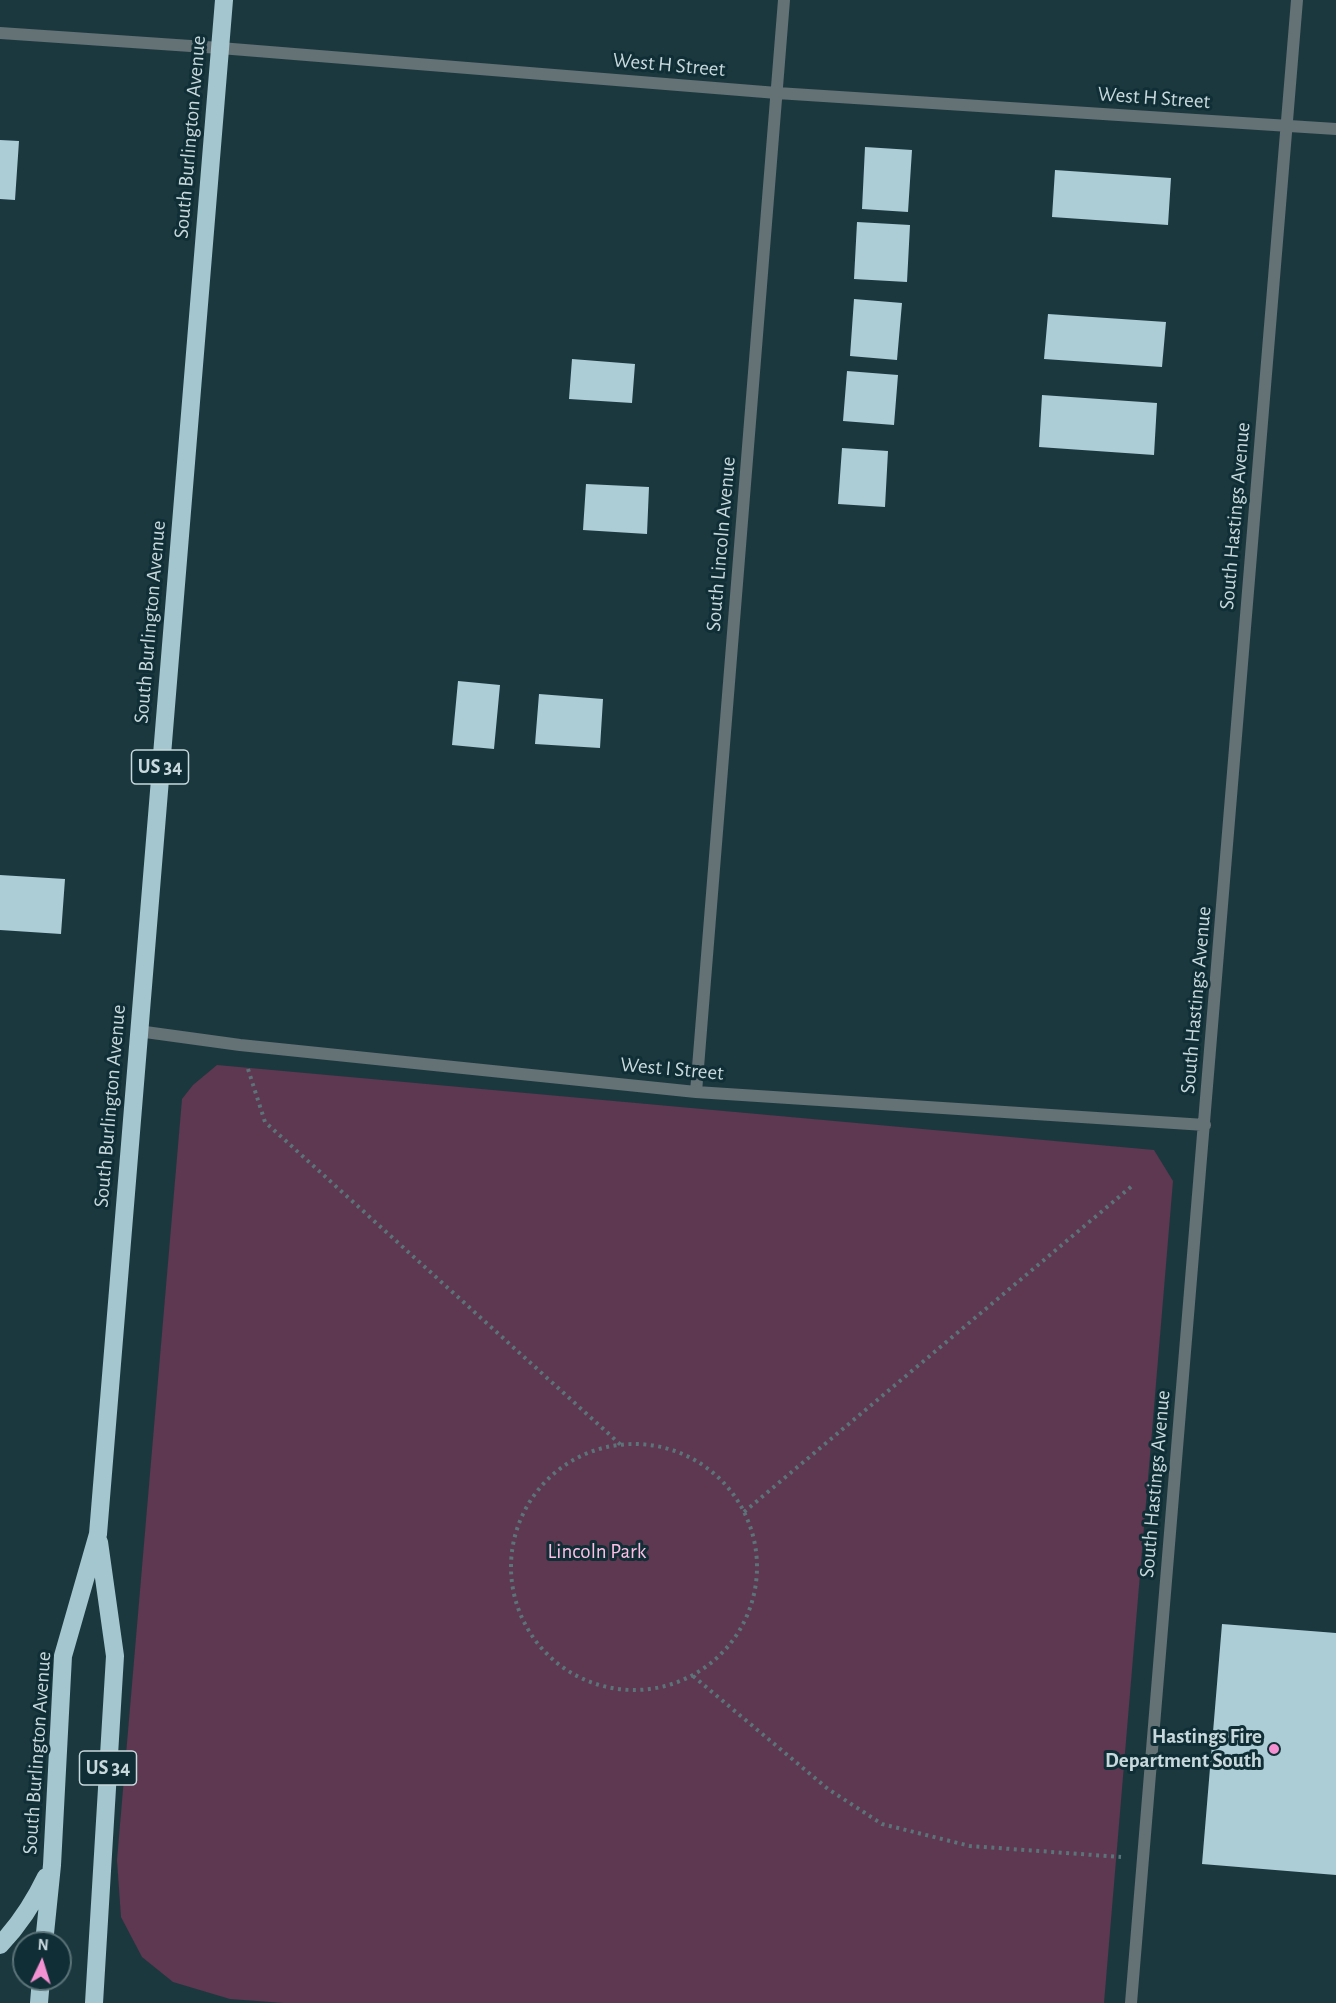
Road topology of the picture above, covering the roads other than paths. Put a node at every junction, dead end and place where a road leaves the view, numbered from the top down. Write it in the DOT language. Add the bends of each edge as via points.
graph roads {
  1 [pos="224,0"];
  2 [pos="784,0"];
  3 [pos="1297,0"];
  4 [pos="0,33"];
  5 [pos="220,48"];
  6 [pos="777,93"];
  7 [pos="1287,126"];
  8 [pos="1336,129"];
  9 [pos="138,1031"];
  10 [pos="696,1092"];
  11 [pos="1205,1125"];
  12 [pos="98,1534"];
  13 [pos="52,1865"];
  14 [pos="45,1931"];
  15 [pos="0,1945"];
  16 [pos="94,2003"];
  17 [pos="1131,2003"];
  1 -- 5 [label="highway, South Burlington Avenue / US 34"];
  2 -- 6 [label="street, South Lincoln Avenue"];
  3 -- 7 [label="street, South Hastings Avenue"];
  4 -- 5 [label="street, West H Street"];
  5 -- 6 [label="street, West H Street"];
  5 -- 9 [label="highway, South Burlington Avenue / US 34"];
  6 -- 7 [label="street, West H Street"];
  6 -- 10 [label="street, South Lincoln Avenue"];
  7 -- 8 [label="street, West H Street"];
  7 -- 11 [label="street, South Hastings Avenue"];
  9 -- 10 [label="street, West I Street"];
  9 -- 12 [label="highway, South Burlington Avenue / US 34"];
  10 -- 11 [label="street, West I Street"];
  11 -- 17 [label="street, South Hastings Avenue"];
  12 -- 13 [label="highway, South Burlington Avenue / US 34" via="63,1656"];
  12 -- 16 [label="highway, South Burlington Avenue / US 34" via="115,1656"];
  13 -- 14 [label="highway, South Burlington Avenue / US 34"];
  13 -- 15 [label="highway" via="36,1899"];
}
